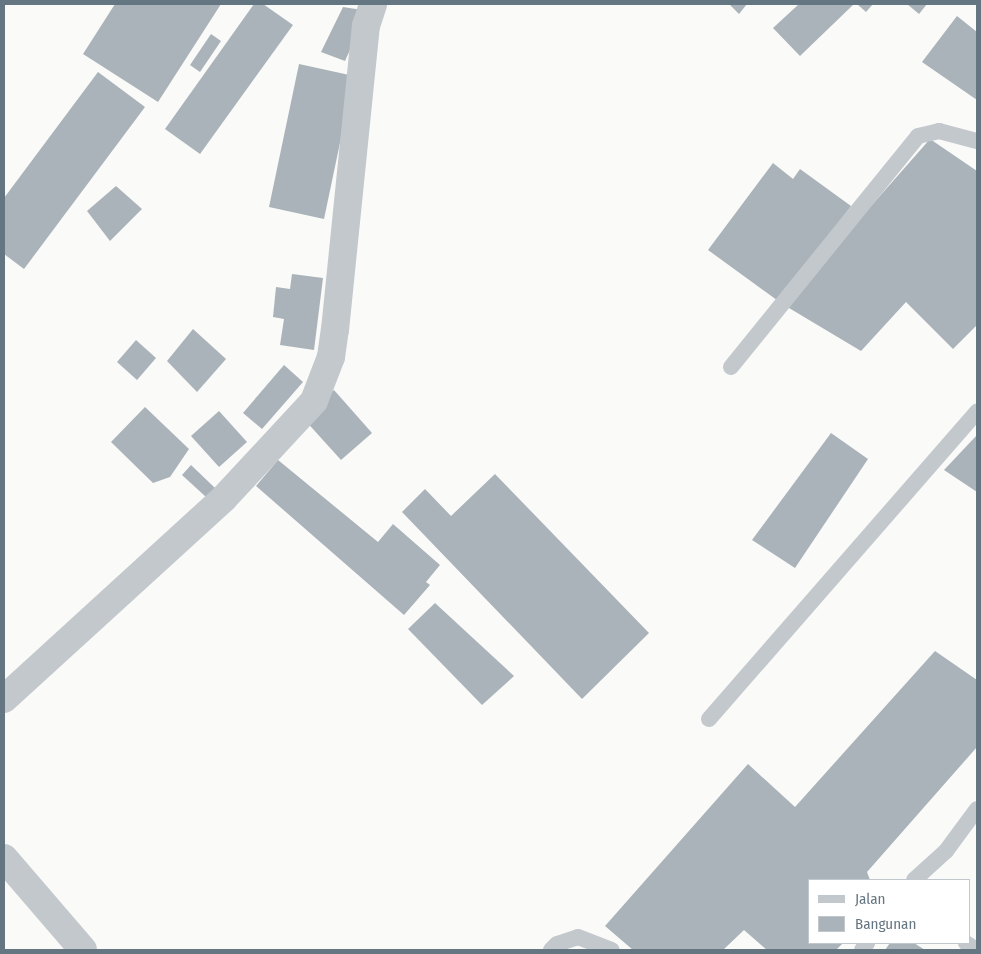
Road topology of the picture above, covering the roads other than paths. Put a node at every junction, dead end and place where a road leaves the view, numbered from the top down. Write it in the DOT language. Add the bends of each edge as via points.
graph roads {
  1 [pos="373,4"];
  2 [pos="977,141"];
  3 [pos="731,367"];
  4 [pos="977,412"];
  5 [pos="4,699"];
  6 [pos="709,719"];
  7 [pos="977,809"];
  8 [pos="4,858"];
  9 [pos="915,879"];
  10 [pos="83,950"];
  11 [pos="551,950"];
  12 [pos="612,950"];
  1 -- 5 [label="street" via="366,26 336,330 331,357 314,401 224,498"];
  2 -- 3 [label="lane" via="939,131 918,136"];
  4 -- 6 [label="lane"];
  7 -- 9 [label="lane" via="946,851"];
  8 -- 10 [label="street"];
  11 -- 12 [label="lane" via="557,944 578,938"];
}
